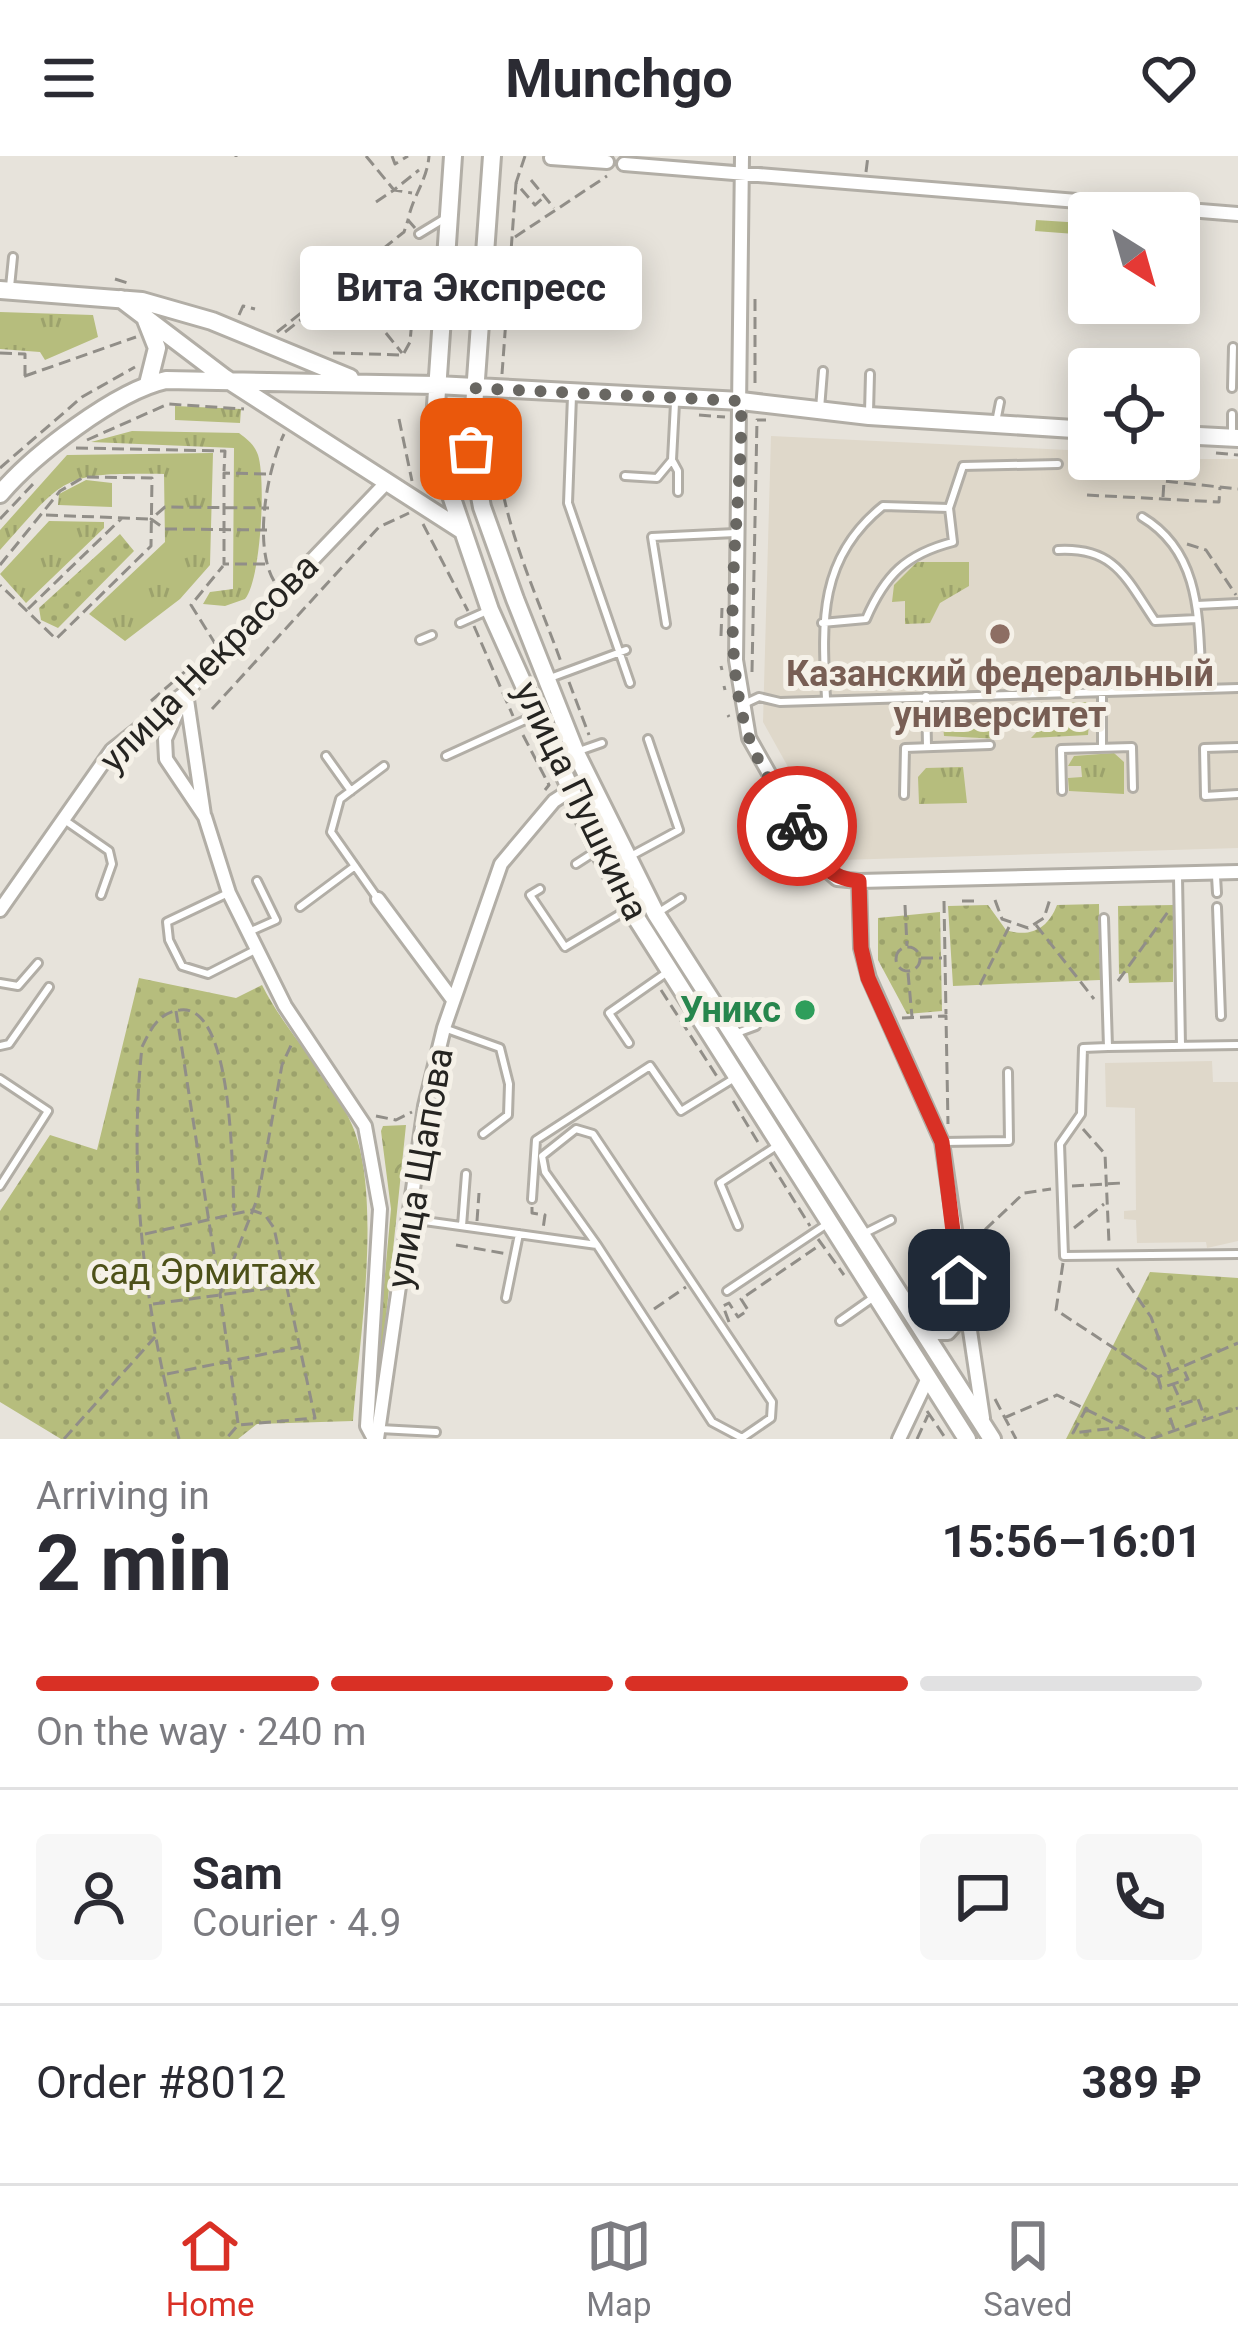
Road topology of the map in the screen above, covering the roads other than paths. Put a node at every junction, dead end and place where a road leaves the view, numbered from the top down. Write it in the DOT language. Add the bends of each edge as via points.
graph roads {
  1 [pos="453,156"];
  2 [pos="491,156"];
  3 [pos="742,156"];
  4 [pos="551,158"];
  5 [pos="615,162"];
  6 [pos="742,174"];
  7 [pos="451,214"];
  8 [pos="1238,214"];
  9 [pos="419,234"];
  10 [pos="13,257"];
  11 [pos="4,290"];
  12 [pos="121,298"];
  13 [pos="135,318"];
  14 [pos="1233,347"];
  15 [pos="823,371"];
  16 [pos="871,374"];
  17 [pos="225,378"];
  18 [pos="148,384"];
  19 [pos="367,385"];
  20 [pos="436,385"];
  21 [pos="472,388"];
  22 [pos="1232,388"];
  23 [pos="572,396"];
  24 [pos="675,400"];
  25 [pos="741,401"];
  26 [pos="1000,402"];
  27 [pos="820,409"];
  28 [pos="1232,414"];
  29 [pos="869,416"];
  30 [pos="996,424"];
  31 [pos="1068,429"];
  32 [pos="1200,436"];
  33 [pos="1235,438"];
  34 [pos="672,460"];
  35 [pos="1058,464"];
  36 [pos="625,476"];
  37 [pos="386,483"];
  38 [pos="678,492"];
  39 [pos="0,494"];
  40 [pos="949,508"];
  41 [pos="1142,518"];
  42 [pos="460,530"];
  43 [pos="738,533"];
  44 [pos="1058,550"];
  45 [pos="1238,601"];
  46 [pos="1197,605"];
  47 [pos="490,610"];
  48 [pos="1197,620"];
  49 [pos="460,623"];
  50 [pos="822,623"];
  51 [pos="666,624"];
  52 [pos="432,635"];
  53 [pos="420,640"];
  54 [pos="623,651"];
  55 [pos="546,680"];
  56 [pos="630,682"];
  57 [pos="1202,688"];
  58 [pos="1238,688"];
  59 [pos="1102,691"];
  60 [pos="186,692"];
  61 [pos="926,696"];
  62 [pos="826,698"];
  63 [pos="747,704"];
  64 [pos="538,715"];
  65 [pos="648,739"];
  66 [pos="990,745"];
  67 [pos="1102,746"];
  68 [pos="927,747"];
  69 [pos="1238,748"];
  70 [pos="326,756"];
  71 [pos="446,756"];
  72 [pos="384,766"];
  73 [pos="1133,788"];
  74 [pos="572,790"];
  75 [pos="1061,790"];
  76 [pos="351,791"];
  77 [pos="1238,794"];
  78 [pos="904,795"];
  79 [pos="205,817"];
  80 [pos="63,820"];
  81 [pos="598,850"];
  82 [pos="626,858"];
  83 [pos="576,864"];
  84 [pos="355,866"];
  85 [pos="1216,872"];
  86 [pos="1238,872"];
  87 [pos="1178,873"];
  88 [pos="257,881"];
  89 [pos="859,881"];
  90 [pos="540,889"];
  91 [pos="230,892"];
  92 [pos="1217,893"];
  93 [pos="101,896"];
  94 [pos="681,898"];
  95 [pos="378,899"];
  96 [pos="1,907"];
  97 [pos="300,907"];
  98 [pos="1217,907"];
  99 [pos="630,908"];
  100 [pos="656,914"];
  101 [pos="1104,919"];
  102 [pos="249,932"];
  103 [pos="410,942"];
  104 [pos="257,949"];
  105 [pos="396,952"];
  106 [pos="38,963"];
  107 [pos="669,971"];
  108 [pos="0,983"];
  109 [pos="49,987"];
  110 [pos="453,1000"];
  111 [pos="1221,1016"];
  112 [pos="756,1026"];
  113 [pos="444,1028"];
  114 [pos="733,1035"];
  115 [pos="629,1043"];
  116 [pos="1238,1045"];
  117 [pos="0,1046"];
  118 [pos="1181,1046"];
  119 [pos="1108,1047"];
  120 [pos="1008,1072"];
  121 [pos="736,1077"];
  122 [pos="0,1079"];
  123 [pos="483,1134"];
  124 [pos="942,1142"];
  125 [pos="778,1145"];
  126 [pos="466,1174"];
  127 [pos="0,1186"];
  128 [pos="532,1199"];
  129 [pos="410,1219"];
  130 [pos="891,1220"];
  131 [pos="827,1224"];
  132 [pos="462,1226"];
  133 [pos="738,1226"];
  134 [pos="519,1234"];
  135 [pos="860,1236"];
  136 [pos="597,1245"];
  137 [pos="1238,1254"];
  138 [pos="727,1291"];
  139 [pos="506,1298"];
  140 [pos="874,1298"];
  141 [pos="964,1315"];
  142 [pos="840,1321"];
  143 [pos="924,1333"];
  144 [pos="928,1378"];
  145 [pos="436,1432"];
  146 [pos="988,1434"];
  147 [pos="377,1436"];
  148 [pos="899,1439"];
  149 [pos="967,1439"];
  1 -- 7 [label="main road, улица Пушкина"];
  2 -- 21 [label="main road, улица Пушкина"];
  3 -- 6 [label="street"];
  4 -- 5 [label="street"];
  5 -- 6 [label="street"];
  6 -- 8 [label="street"];
  6 -- 25 [label="street"];
  7 -- 9 [label="lane"];
  7 -- 20 [label="main road, улица Пушкина"];
  10 -- 11 [label="lane"];
  11 -- 12 [label="main road"];
  12 -- 13 [label="main road"];
  12 -- 19 [label="main road" via="232,323"];
  13 -- 17 [label="main road"];
  13 -- 18 [label="main road" via="157,338"];
  14 -- 22 [label="lane"];
  15 -- 27 [label="lane"];
  16 -- 29 [label="lane"];
  17 -- 18 [label="main road"];
  17 -- 19 [label="main road"];
  17 -- 37 [label="main road"];
  18 -- 39 [label="main road" via="44,453"];
  19 -- 20 [label="main road"];
  20 -- 21 [label="main road"];
  20 -- 42 [label="main road, улица Пушкина" via="436,445"];
  21 -- 23 [label="main road"];
  21 -- 55 [label="main road, улица Пушкина" via="471,449 482,507"];
  23 -- 24 [label="main road"];
  23 -- 54 [label="lane" via="568,503"];
  24 -- 25 [label="main road"];
  24 -- 34 [label="lane"];
  25 -- 27 [label="main road"];
  25 -- 43 [label="street"];
  26 -- 30 [label="lane"];
  27 -- 29 [label="main road"];
  28 -- 33 [label="lane"];
  29 -- 30 [label="main road"];
  30 -- 31 [label="main road"];
  32 -- 33 [label="main road"];
  34 -- 36 [label="lane" via="657,478"];
  34 -- 38 [label="lane"];
  35 -- 40 [label="lane" via="963,466"];
  37 -- 42 [label="main road"];
  37 -- 60 [label="street, улица Некрасова"];
  40 -- 50 [label="lane" via="953,542 916,553 893,571 866,619"];
  40 -- 50 [label="lane" via="883,506 862,523 827,583"];
  41 -- 46 [label="lane" via="1168,537 1195,581"];
  42 -- 47 [label="main road, улица Пушкина"];
  43 -- 51 [label="lane" via="652,537"];
  43 -- 63 [label="street" via="736,660"];
  44 -- 48 [label="lane" via="1090,548 1113,562 1155,621"];
  45 -- 46 [label="lane"];
  46 -- 48 [label="lane"];
  47 -- 49 [label="lane"];
  47 -- 64 [label="main road, улица Пушкина"];
  48 -- 57 [label="lane"];
  50 -- 62 [label="lane"];
  52 -- 53 [label="lane"];
  54 -- 55 [label="lane"];
  54 -- 56 [label="lane"];
  55 -- 82 [label="main road, улица Пушкина" via="590,747"];
  57 -- 58 [label="lane"];
  57 -- 59 [label="lane"];
  59 -- 61 [label="lane"];
  59 -- 67 [label="lane"];
  60 -- 79 [label="street"];
  60 -- 79 [label="street" via="164,750"];
  60 -- 80 [label="street, улица Некрасова" via="112,750"];
  61 -- 62 [label="lane"];
  61 -- 68 [label="lane"];
  62 -- 63 [label="lane"];
  63 -- 89 [label="street" via="764,768 820,865 837,879"];
  64 -- 71 [label="lane"];
  64 -- 74 [label="main road, улица Пушкина"];
  65 -- 82 [label="lane" via="679,830"];
  66 -- 68 [label="lane"];
  67 -- 73 [label="lane" via="1132,747"];
  67 -- 75 [label="lane" via="1061,748"];
  68 -- 78 [label="lane" via="902,752"];
  69 -- 77 [label="lane" via="1204,748 1205,796"];
  70 -- 76 [label="lane"];
  72 -- 76 [label="lane"];
  74 -- 81 [label="main road, улица Пушкина"];
  74 -- 110 [label="street, улица Щапова" via="501,864"];
  76 -- 84 [label="lane" via="340,799 331,832"];
  79 -- 91 [label="street"];
  80 -- 93 [label="lane" via="109,850"];
  80 -- 96 [label="street, улица Некрасова"];
  81 -- 83 [label="lane"];
  81 -- 99 [label="main road, улица Пушкина"];
  82 -- 100 [label="main road, улица Пушкина"];
  84 -- 95 [label="lane"];
  84 -- 97 [label="lane"];
  85 -- 86 [label="street"];
  85 -- 87 [label="street"];
  85 -- 92 [label="lane"];
  87 -- 89 [label="street"];
  87 -- 118 [label="lane"];
  88 -- 102 [label="lane" via="276,920"];
  89 -- 124 [label="street" via="868,978"];
  90 -- 99 [label="lane" via="530,895 565,947"];
  91 -- 102 [label="street"];
  91 -- 104 [label="lane" via="167,922 169,940 182,966 208,974"];
  94 -- 100 [label="lane"];
  95 -- 103 [label="street"];
  98 -- 111 [label="lane"];
  99 -- 107 [label="main road, улица Пушкина"];
  100 -- 114 [label="main road, улица Пушкина"];
  101 -- 119 [label="lane"];
  102 -- 104 [label="street"];
  103 -- 105 [label="lane"];
  103 -- 110 [label="street"];
  104 -- 147 [label="street" via="365,1126 380,1209 367,1426"];
  106 -- 108 [label="lane" via="18,986"];
  107 -- 115 [label="lane" via="609,1013"];
  107 -- 121 [label="main road, улица Пушкина"];
  109 -- 117 [label="lane"];
  110 -- 113 [label="street, улица Щапова"];
  112 -- 114 [label="lane"];
  113 -- 123 [label="lane" via="500,1048 508,1115"];
  113 -- 129 [label="street, улица Щапова"];
  114 -- 135 [label="main road, улица Пушкина"];
  116 -- 118 [label="lane"];
  118 -- 119 [label="lane"];
  119 -- 137 [label="lane" via="1083,1048 1081,1114 1060,1144 1064,1256"];
  120 -- 124 [label="lane" via="1009,1141"];
  121 -- 125 [label="main road, улица Пушкина"];
  121 -- 128 [label="lane" via="681,1112 650,1066 536,1140"];
  122 -- 127 [label="lane" via="48,1111"];
  124 -- 141 [label="street"];
  125 -- 131 [label="main road, улица Пушкина"];
  125 -- 133 [label="lane" via="720,1183"];
  126 -- 132 [label="lane"];
  129 -- 132 [label="lane"];
  129 -- 147 [label="street, улица Щапова"];
  130 -- 135 [label="lane"];
  131 -- 138 [label="lane"];
  131 -- 140 [label="main road, улица Пушкина"];
  132 -- 134 [label="lane"];
  134 -- 136 [label="lane"];
  134 -- 139 [label="lane"];
  135 -- 143 [label="main road, улица Пушкина"];
  136 -- 136 [label="lane" via="712,1422 742,1438 770,1418 772,1402 592,1134 576,1129 544,1152 545,1172"];
  140 -- 142 [label="lane"];
  140 -- 144 [label="main road, улица Пушкина"];
  141 -- 143 [label="street" via="948,1333"];
  141 -- 146 [label="street"];
  143 -- 146 [label="main road, улица Пушкина"];
  144 -- 148 [label="street"];
  144 -- 149 [label="main road, улица Пушкина"];
  145 -- 147 [label="lane"];
}
